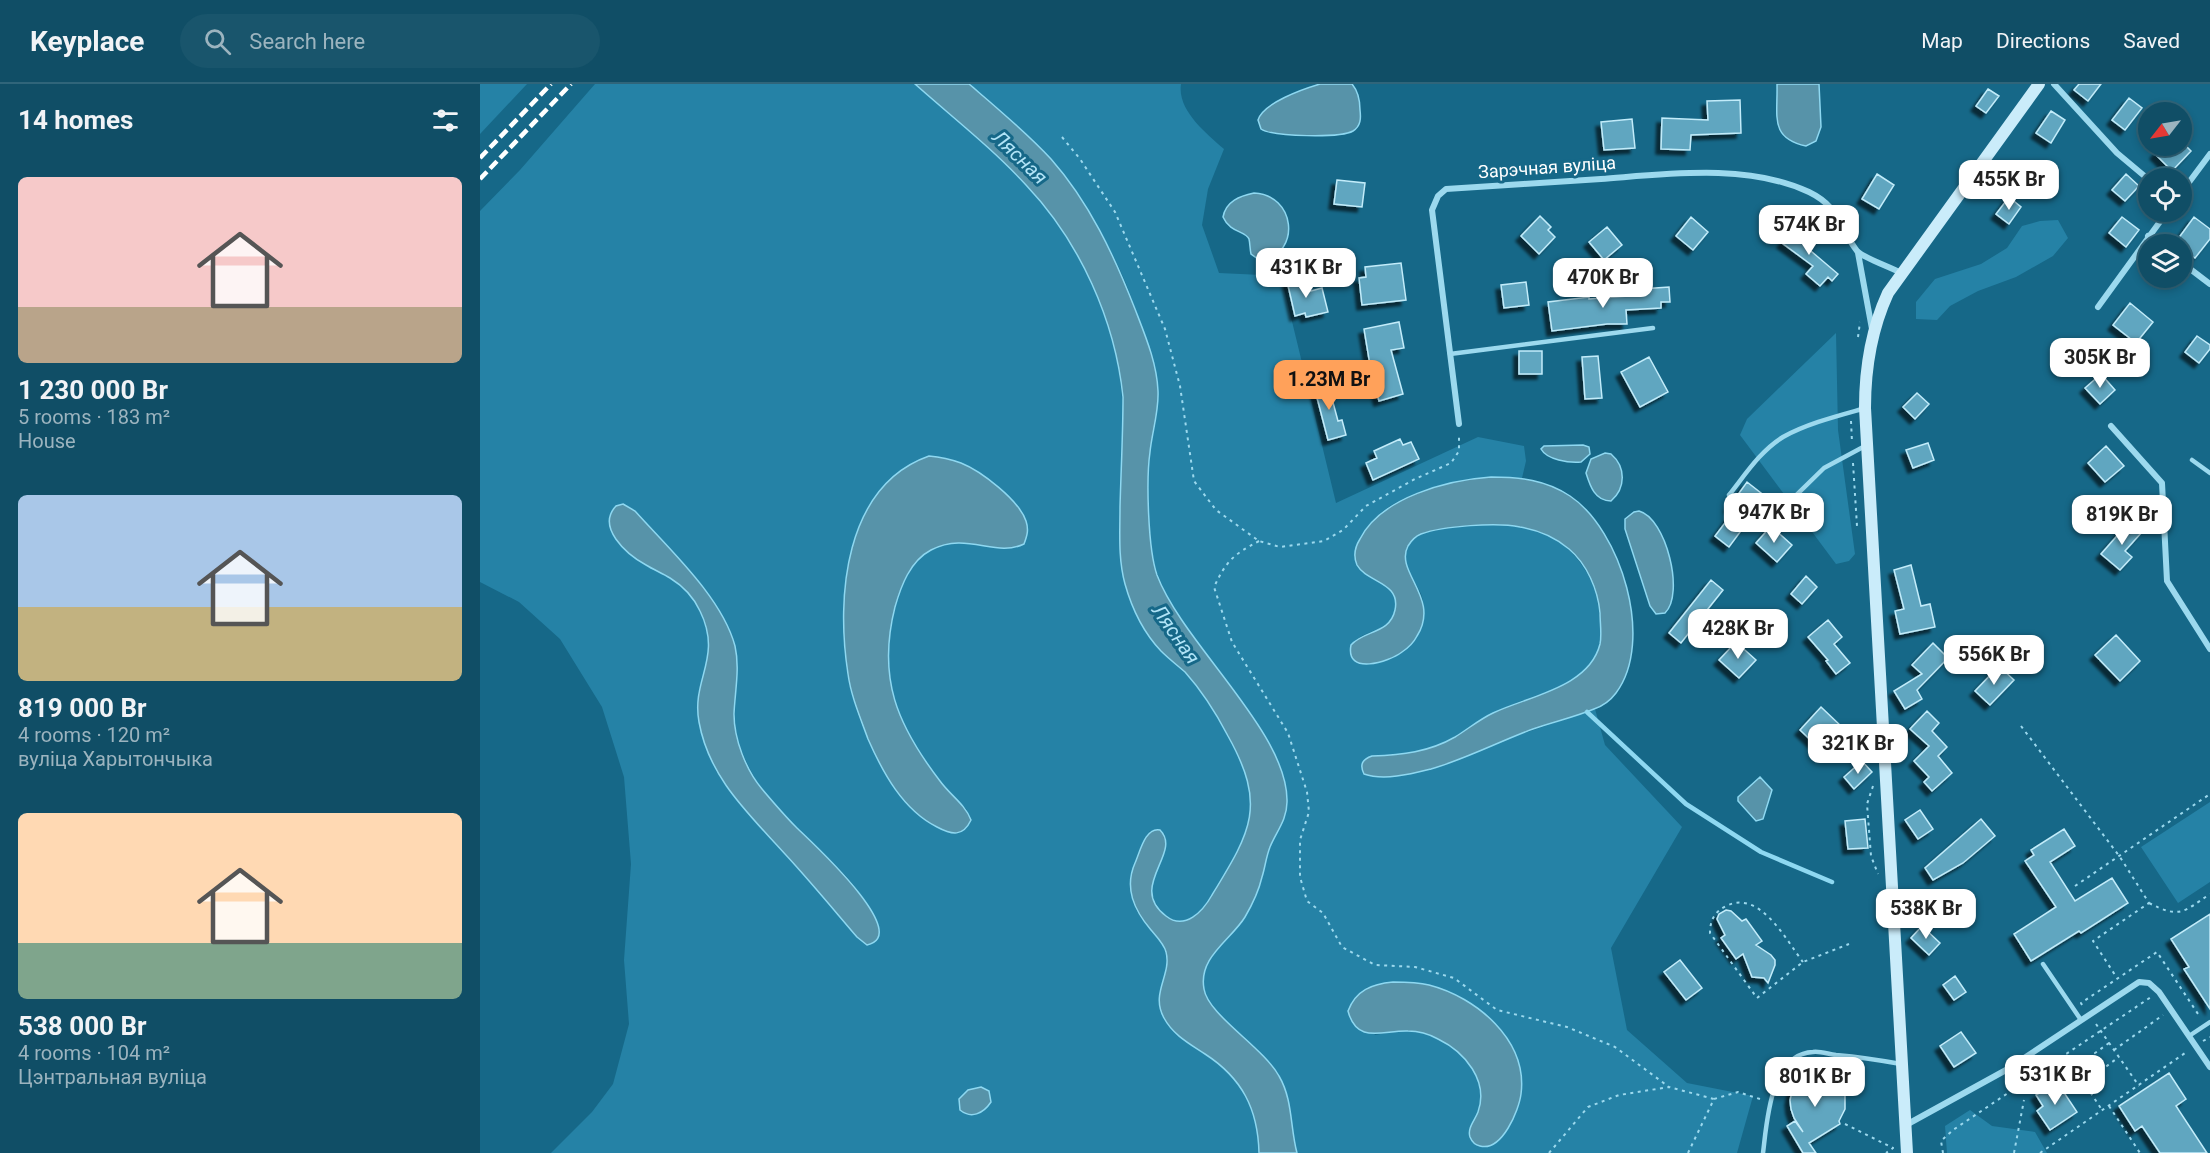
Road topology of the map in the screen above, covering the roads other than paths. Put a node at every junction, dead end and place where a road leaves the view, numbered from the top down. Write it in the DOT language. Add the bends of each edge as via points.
graph roads {
  1 [pos="2039,84"];
  2 [pos="2054,84"];
  3 [pos="2210,154"];
  4 [pos="2138,171"];
  5 [pos="2192,178"];
  6 [pos="2159,222"];
  7 [pos="2150,234"];
  8 [pos="2138,250"];
  9 [pos="1858,253"];
  10 [pos="2192,270"];
  11 [pos="1901,273"];
  12 [pos="2210,284"];
  13 [pos="2098,307"];
  14 [pos="1653,328"];
  15 [pos="1873,332"];
  16 [pos="1450,354"];
  17 [pos="1865,408"];
  18 [pos="1459,424"];
  19 [pos="2111,426"];
  20 [pos="1867,444"];
  21 [pos="2192,460"];
  22 [pos="2210,473"];
  23 [pos="1729,495"];
  24 [pos="1777,514"];
  25 [pos="2210,650"];
  26 [pos="2043,964"];
  27 [pos="2081,1020"];
  28 [pos="2208,1024"];
  29 [pos="2189,1036"];
  30 [pos="1904,1064"];
  31 [pos="2210,1067"];
  32 [pos="1906,1125"];
  33 [pos="1763,1153"];
  34 [pos="1907,1153"];
  1 -- 11 [label="street"];
  2 -- 4 [label="street"];
  3 -- 5 [label="street"];
  6 -- 7 [label="street"];
  8 -- 13 [label="street"];
  9 -- 11 [label="street"];
  9 -- 15 [label="street, Зарэчная вуліца"];
  9 -- 16 [label="street, Зарэчная вуліца" via="1827,202 1775,181 1727,172 1446,189 1432,210"];
  10 -- 12 [label="street"];
  11 -- 15 [label="street" via="1888,293"];
  14 -- 16 [label="lane"];
  15 -- 17 [label="street"];
  16 -- 18 [label="street, Зарэчная вуліца"];
  17 -- 20 [label="street"];
  17 -- 23 [label="lane" via="1783,437 1757,459"];
  19 -- 25 [label="street" via="2162,483 2167,581"];
  20 -- 24 [label="lane" via="1824,468"];
  20 -- 30 [label="street"];
  21 -- 22 [label="lane"];
  26 -- 27 [label="lane"];
  27 -- 29 [label="street" via="2139,982 2149,983"];
  27 -- 32 [label="street" via="2006,1070"];
  28 -- 29 [label="lane"];
  29 -- 31 [label="street"];
  30 -- 32 [label="street"];
  30 -- 33 [label="lane" via="1811,1052 1796,1058 1777,1081"];
  32 -- 34 [label="street"];
}
